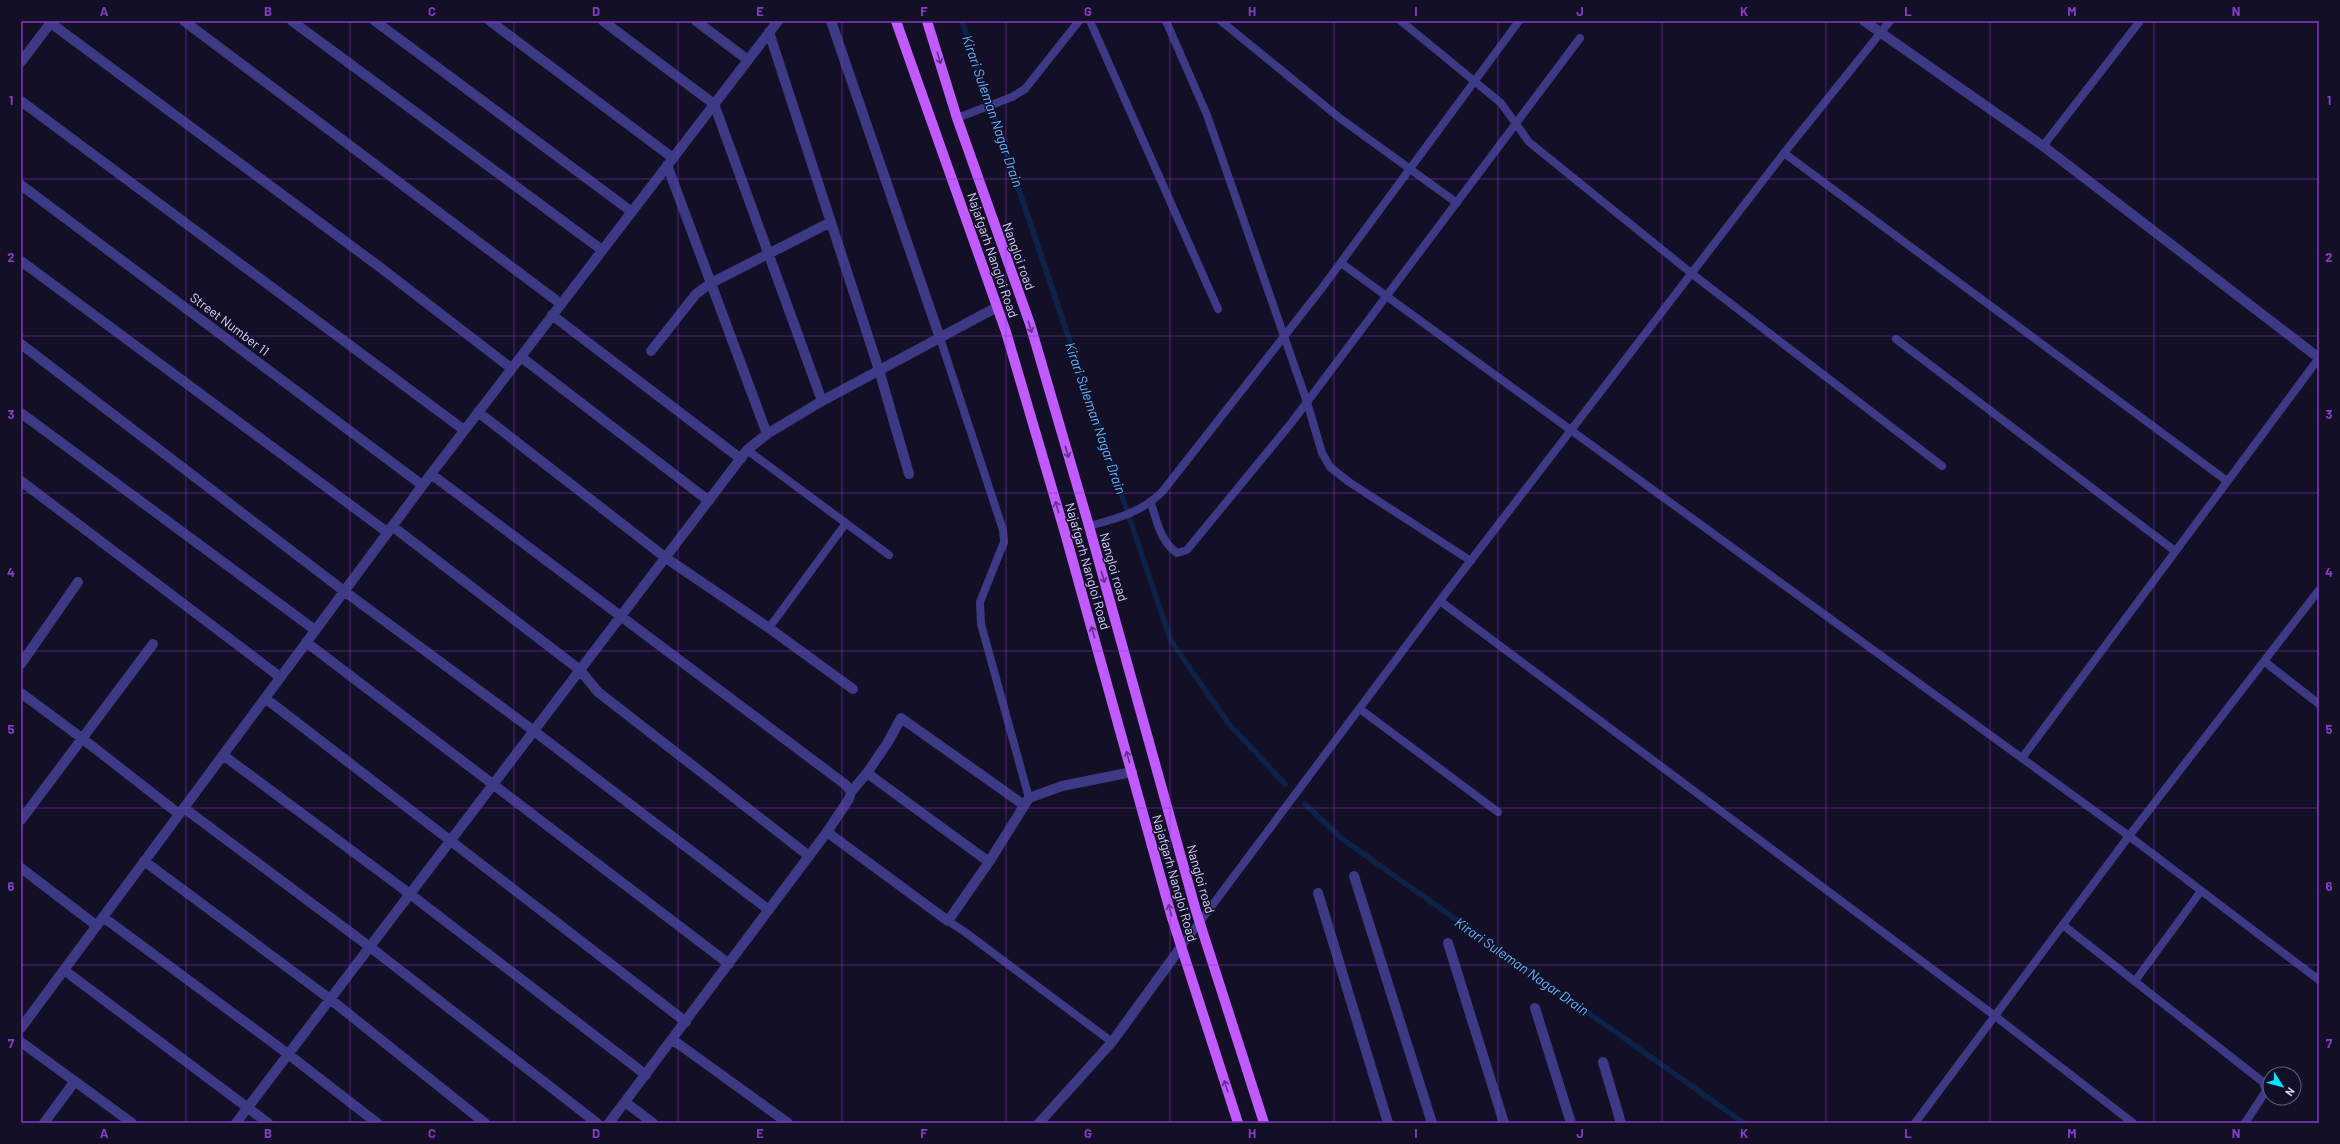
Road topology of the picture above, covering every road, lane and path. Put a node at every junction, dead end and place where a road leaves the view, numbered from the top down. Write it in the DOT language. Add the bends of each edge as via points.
graph roads {
  1 [pos="184,21"];
  2 [pos="292,21"];
  3 [pos="375,21"];
  4 [pos="490,21"];
  5 [pos="603,21"];
  6 [pos="696,21"];
  7 [pos="778,21"];
  8 [pos="831,21"];
  9 [pos="896,21"];
  10 [pos="928,21"];
  11 [pos="1079,21"];
  12 [pos="1090,21"];
  13 [pos="1166,21"];
  14 [pos="1221,21"];
  15 [pos="1401,21"];
  16 [pos="1519,21"];
  17 [pos="1864,21"];
  18 [pos="1890,21"];
  19 [pos="2140,21"];
  20 [pos="50,22"];
  21 [pos="769,32"];
  22 [pos="1880,34"];
  23 [pos="1580,38"];
  24 [pos="748,60"];
  25 [pos="21,62"];
  26 [pos="1476,81"];
  27 [pos="21,101"];
  28 [pos="714,104"];
  29 [pos="957,118"];
  30 [pos="1516,123"];
  31 [pos="2043,146"];
  32 [pos="1784,152"];
  33 [pos="670,162"];
  34 [pos="1409,170"];
  35 [pos="21,185"];
  36 [pos="1457,203"];
  37 [pos="632,212"];
  38 [pos="831,222"];
  39 [pos="602,250"];
  40 [pos="768,253"];
  41 [pos="21,261"];
  42 [pos="1340,263"];
  43 [pos="1691,274"];
  44 [pos="710,282"];
  45 [pos="1386,296"];
  46 [pos="561,304"];
  47 [pos="997,307"];
  48 [pos="1218,309"];
  49 [pos="552,315"];
  50 [pos="940,338"];
  51 [pos="1283,339"];
  52 [pos="1896,339"];
  53 [pos="21,344"];
  54 [pos="651,350"];
  55 [pos="521,356"];
  56 [pos="2319,358"];
  57 [pos="511,368"];
  58 [pos="879,370"];
  59 [pos="822,401"];
  60 [pos="1307,402"];
  61 [pos="21,412"];
  62 [pos="478,412"];
  63 [pos="464,430"];
  64 [pos="1571,430"];
  65 [pos="767,434"];
  66 [pos="744,454"];
  67 [pos="1942,466"];
  68 [pos="430,474"];
  69 [pos="909,474"];
  70 [pos="21,481"];
  71 [pos="2227,481"];
  72 [pos="422,485"];
  73 [pos="709,501"];
  74 [pos="1151,503"];
  75 [pos="846,523"];
  76 [pos="1089,526"];
  77 [pos="389,529"];
  78 [pos="2175,551"];
  79 [pos="889,554"];
  80 [pos="666,558"];
  81 [pos="1471,561"];
  82 [pos="78,582"];
  83 [pos="2319,590"];
  84 [pos="344,591"];
  85 [pos="1440,601"];
  86 [pos="621,616"];
  87 [pos="769,628"];
  88 [pos="315,630"];
  89 [pos="306,642"];
  90 [pos="153,644"];
  91 [pos="2264,662"];
  92 [pos="21,664"];
  93 [pos="580,670"];
  94 [pos="280,677"];
  95 [pos="853,689"];
  96 [pos="21,693"];
  97 [pos="265,698"];
  98 [pos="2319,704"];
  99 [pos="1360,709"];
  100 [pos="534,731"];
  101 [pos="83,739"];
  102 [pos="223,755"];
  103 [pos="2022,758"];
  104 [pos="1132,772"];
  105 [pos="867,774"];
  106 [pos="493,785"];
  107 [pos="851,792"];
  108 [pos="1027,802"];
  109 [pos="181,811"];
  110 [pos="1498,812"];
  111 [pos="21,820"];
  112 [pos="827,832"];
  113 [pos="2129,836"];
  114 [pos="451,840"];
  115 [pos="809,856"];
  116 [pos="144,861"];
  117 [pos="989,862"];
  118 [pos="21,868"];
  119 [pos="1354,876"];
  120 [pos="2202,891"];
  121 [pos="1318,893"];
  122 [pos="410,894"];
  123 [pos="769,910"];
  124 [pos="948,921"];
  125 [pos="100,922"];
  126 [pos="1200,924"];
  127 [pos="2063,925"];
  128 [pos="1448,943"];
  129 [pos="370,947"];
  130 [pos="1181,947"];
  131 [pos="729,964"];
  132 [pos="64,970"];
  133 [pos="2319,980"];
  134 [pos="2135,981"];
  135 [pos="330,999"];
  136 [pos="1535,1008"];
  137 [pos="1995,1016"];
  138 [pos="686,1022"];
  139 [pos="21,1028"];
  140 [pos="673,1040"];
  141 [pos="21,1042"];
  142 [pos="1112,1042"];
  143 [pos="288,1054"];
  144 [pos="1603,1062"];
  145 [pos="646,1075"];
  146 [pos="75,1081"];
  147 [pos="625,1102"];
  148 [pos="248,1107"];
  149 [pos="44,1123"];
  150 [pos="130,1123"];
  151 [pos="236,1123"];
  152 [pos="268,1123"];
  153 [pos="377,1123"];
  154 [pos="485,1123"];
  155 [pos="597,1123"];
  156 [pos="609,1123"];
  157 [pos="653,1123"];
  158 [pos="788,1123"];
  159 [pos="1039,1123"];
  160 [pos="1238,1123"];
  161 [pos="1264,1123"];
  162 [pos="1388,1123"];
  163 [pos="1432,1123"];
  164 [pos="1504,1123"];
  165 [pos="1571,1123"];
  166 [pos="1621,1123"];
  167 [pos="1915,1123"];
  168 [pos="2133,1123"];
  169 [pos="2245,1123"];
  1 -- 46 [label="street"];
  2 -- 39 [label="street"];
  3 -- 37 [label="street"];
  4 -- 33 [label="street"];
  5 -- 28 [label="street"];
  6 -- 24 [label="street"];
  7 -- 21 [label="street"];
  8 -- 50 [label="street"];
  9 -- 47 [label="main road, Najafgarh Nangloi Road"];
  10 -- 29 [label="main road, Nangloi road, one-way"];
  11 -- 29 [label="lane" via="1025,89 1012,97"];
  12 -- 48 [label="lane"];
  13 -- 51 [label="lane" via="1207,115"];
  14 -- 34 [label="lane" via="1341,119"];
  15 -- 26 [label="lane"];
  16 -- 26 [label="lane"];
  17 -- 22 [label="street"];
  18 -- 22 [label="lane"];
  19 -- 31 [label="lane"];
  20 -- 25 [label="street"];
  20 -- 57 [label="street" via="382,268"];
  21 -- 24 [label="street"];
  21 -- 38 [label="street"];
  22 -- 31 [label="street"];
  22 -- 32 [label="lane"];
  23 -- 30 [label="lane"];
  24 -- 28 [label="street"];
  26 -- 30 [label="lane" via="1501,103"];
  26 -- 34 [label="lane"];
  27 -- 63 [label="street"];
  28 -- 33 [label="street"];
  28 -- 40 [label="street"];
  29 -- 76 [label="main road, Nangloi road, one-way" via="1030,324"];
  30 -- 36 [label="lane"];
  30 -- 43 [label="lane" via="1529,142"];
  31 -- 56 [label="street"];
  32 -- 43 [label="lane"];
  32 -- 71 [label="lane"];
  33 -- 37 [label="street"];
  33 -- 44 [label="street"];
  34 -- 36 [label="lane"];
  34 -- 42 [label="lane"];
  35 -- 72 [label="street, Street Number 11"];
  36 -- 45 [label="lane"];
  37 -- 39 [label="street"];
  38 -- 40 [label="street"];
  38 -- 58 [label="street"];
  39 -- 46 [label="street"];
  40 -- 44 [label="street"];
  40 -- 59 [label="street"];
  41 -- 77 [label="street"];
  42 -- 45 [label="lane"];
  42 -- 51 [label="lane"];
  43 -- 64 [label="lane"];
  43 -- 67 [label="lane"];
  44 -- 54 [label="street" via="696,294"];
  44 -- 65 [label="street"];
  45 -- 60 [label="lane"];
  45 -- 64 [label="lane"];
  46 -- 49 [label="street"];
  47 -- 50 [label="street"];
  104 -- 47 [label="main road, Najafgarh Nangloi Road, one-way" via="1061,518"];
  49 -- 55 [label="street"];
  49 -- 66 [label="street"];
  50 -- 58 [label="street"];
  50 -- 108 [label="lane" via="1003,530 1004,542 980,602 981,624"];
  51 -- 60 [label="lane"];
  51 -- 74 [label="lane"];
  52 -- 78 [label="lane"];
  53 -- 84 [label="street"];
  55 -- 57 [label="street"];
  55 -- 73 [label="street"];
  56 -- 71 [label="lane"];
  57 -- 62 [label="street"];
  58 -- 59 [label="street"];
  58 -- 69 [label="street"];
  59 -- 65 [label="street"];
  60 -- 74 [label="lane" via="1187,550 1177,553 1168,547"];
  60 -- 81 [label="lane" via="1322,453 1330,467"];
  61 -- 88 [label="street"];
  62 -- 63 [label="street"];
  62 -- 80 [label="street"];
  63 -- 68 [label="street"];
  64 -- 81 [label="lane"];
  64 -- 103 [label="lane"];
  65 -- 66 [label="street"];
  66 -- 73 [label="street"];
  66 -- 75 [label="lane"];
  68 -- 72 [label="street"];
  68 -- 86 [label="street"];
  70 -- 94 [label="street"];
  71 -- 78 [label="lane"];
  72 -- 77 [label="street"];
  73 -- 80 [label="street"];
  74 -- 76 [label="lane" via="1114,519"];
  75 -- 79 [label="lane"];
  75 -- 87 [label="lane"];
  76 -- 126 [label="main road, Nangloi road, one-way"];
  77 -- 84 [label="street"];
  77 -- 93 [label="street"];
  78 -- 103 [label="lane"];
  80 -- 86 [label="street"];
  80 -- 87 [label="street"];
  81 -- 85 [label="lane"];
  82 -- 92 [label="street"];
  83 -- 91 [label="lane"];
  84 -- 88 [label="street"];
  84 -- 100 [label="street"];
  85 -- 99 [label="lane"];
  85 -- 137 [label="lane"];
  86 -- 93 [label="street"];
  86 -- 107 [label="street" via="846,785"];
  87 -- 95 [label="street"];
  88 -- 89 [label="street"];
  89 -- 94 [label="street"];
  89 -- 106 [label="street"];
  90 -- 101 [label="street"];
  91 -- 98 [label="lane"];
  91 -- 113 [label="lane"];
  93 -- 100 [label="street"];
  93 -- 115 [label="street" via="598,692"];
  94 -- 97 [label="street"];
  96 -- 101 [label="street"];
  97 -- 102 [label="street"];
  97 -- 114 [label="street"];
  99 -- 110 [label="lane"];
  99 -- 126 [label="lane"];
  100 -- 106 [label="street"];
  100 -- 123 [label="street"];
  101 -- 109 [label="street"];
  101 -- 111 [label="street"];
  102 -- 109 [label="street"];
  102 -- 122 [label="street"];
  103 -- 113 [label="lane"];
  104 -- 108 [label="street" via="1062,786"];
  130 -- 104 [label="main road, Najafgarh Nangloi Road, one-way"];
  105 -- 107 [label="street"];
  105 -- 108 [label="street" via="901,718"];
  105 -- 117 [label="street"];
  106 -- 114 [label="street"];
  106 -- 131 [label="street"];
  107 -- 112 [label="street"];
  108 -- 117 [label="street"];
  109 -- 116 [label="street"];
  109 -- 129 [label="street"];
  112 -- 115 [label="street"];
  112 -- 124 [label="street"];
  113 -- 120 [label="lane"];
  113 -- 127 [label="lane"];
  114 -- 122 [label="street"];
  114 -- 138 [label="street"];
  115 -- 123 [label="street"];
  116 -- 125 [label="street"];
  116 -- 135 [label="street"];
  117 -- 124 [label="street"];
  118 -- 125 [label="street"];
  119 -- 163 [label="street"];
  120 -- 133 [label="lane"];
  120 -- 134 [label="lane"];
  121 -- 162 [label="street"];
  122 -- 129 [label="street"];
  122 -- 145 [label="street"];
  123 -- 131 [label="street"];
  124 -- 142 [label="lane"];
  125 -- 132 [label="street"];
  125 -- 143 [label="street"];
  126 -- 130 [label="lane"];
  126 -- 161 [label="main road, Nangloi road"];
  127 -- 134 [label="lane"];
  127 -- 137 [label="lane"];
  128 -- 164 [label="street"];
  129 -- 135 [label="street"];
  129 -- 155 [label="street"];
  130 -- 142 [label="street"];
  160 -- 130 [label="main road, Najafgarh Nangloi Road, one-way"];
  131 -- 138 [label="street"];
  132 -- 139 [label="street"];
  132 -- 148 [label="street"];
  134 -- 169 [label="lane" via="2263,1082 2266,1091"];
  135 -- 143 [label="street"];
  135 -- 154 [label="street"];
  136 -- 165 [label="street"];
  137 -- 167 [label="lane"];
  137 -- 168 [label="lane"];
  138 -- 140 [label="street"];
  140 -- 145 [label="street"];
  140 -- 158 [label="street"];
  141 -- 146 [label="street"];
  142 -- 159 [label="street"];
  143 -- 148 [label="street"];
  143 -- 153 [label="street"];
  144 -- 166 [label="street"];
  145 -- 147 [label="street"];
  146 -- 149 [label="street"];
  146 -- 150 [label="street"];
  147 -- 156 [label="street"];
  147 -- 157 [label="street"];
  148 -- 151 [label="street"];
  148 -- 152 [label="street"];
}
